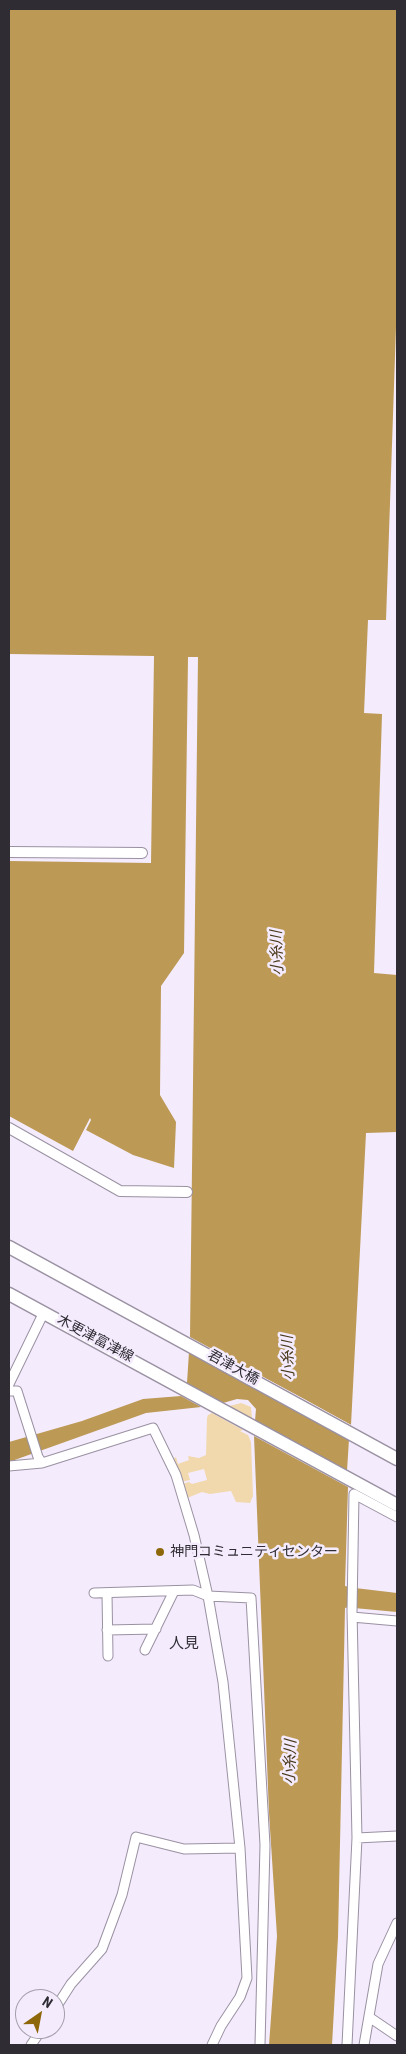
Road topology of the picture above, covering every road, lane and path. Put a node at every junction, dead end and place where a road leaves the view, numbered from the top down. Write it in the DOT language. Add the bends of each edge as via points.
graph roads {
  1 [pos="9,852"];
  2 [pos="142,853"];
  3 [pos="9,1128"];
  4 [pos="187,1192"];
  5 [pos="9,1247"];
  6 [pos="9,1294"];
  7 [pos="44,1312"];
  8 [pos="9,1384"];
  9 [pos="9,1391"];
  10 [pos="397,1459"];
  11 [pos="40,1460"];
  12 [pos="9,1466"];
  13 [pos="397,1505"];
  14 [pos="397,1516"];
  15 [pos="174,1591"];
  16 [pos="94,1593"];
  17 [pos="107,1593"];
  18 [pos="208,1596"];
  19 [pos="352,1614"];
  20 [pos="397,1621"];
  21 [pos="156,1629"];
  22 [pos="108,1630"];
  23 [pos="145,1650"];
  24 [pos="108,1656"];
  25 [pos="397,1836"];
  26 [pos="357,1838"];
  27 [pos="240,1848"];
  28 [pos="397,1923"];
  29 [pos="65,1993"];
  30 [pos="369,2018"];
  31 [pos="397,2036"];
  32 [pos="212,2045"];
  33 [pos="260,2045"];
  34 [pos="347,2045"];
  35 [pos="364,2045"];
  1 -- 2 [label="street"];
  3 -- 4 [label="street" via="120,1190"];
  5 -- 10 [label="main road, 君津大橋"];
  6 -- 7 [label="main road, 木更津富津線"];
  7 -- 8 [label="street"];
  7 -- 13 [label="main road, 木更津富津線"];
  9 -- 11 [label="street" via="17,1391"];
  11 -- 12 [label="street"];
  11 -- 18 [label="street" via="153,1428 176,1475"];
  14 -- 19 [label="street" via="354,1494"];
  15 -- 17 [label="street"];
  15 -- 18 [label="street" via="193,1590"];
  15 -- 21 [label="street"];
  16 -- 17 [label="street"];
  17 -- 22 [label="street"];
  18 -- 27 [label="street" via="223,1682"];
  18 -- 33 [label="street" via="251,1598 264,1844"];
  19 -- 20 [label="street"];
  19 -- 26 [label="street"];
  21 -- 22 [label="street"];
  21 -- 23 [label="street"];
  22 -- 24 [label="street"];
  25 -- 26 [label="street"];
  26 -- 34 [label="street"];
  27 -- 29 [label="street" via="184,1848 136,1837 122,1896 102,1949"];
  27 -- 32 [label="street" via="247,1978 240,1997"];
  28 -- 30 [label="street" via="378,1964"];
  30 -- 31 [label="street"];
  30 -- 35 [label="street"];
}
